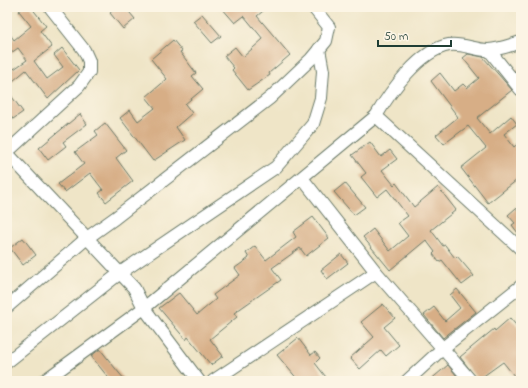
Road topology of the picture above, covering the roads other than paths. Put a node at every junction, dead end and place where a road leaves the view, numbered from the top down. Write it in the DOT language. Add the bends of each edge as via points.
graph roads {
  1 [pos="50,7"];
  2 [pos="313,7"];
  3 [pos="521,42"];
  4 [pos="319,49"];
  5 [pos="489,50"];
  6 [pos="521,90"];
  7 [pos="376,116"];
  8 [pos="7,152"];
  9 [pos="302,178"];
  10 [pos="87,238"];
  11 [pos="521,249"];
  12 [pos="376,272"];
  13 [pos="120,273"];
  14 [pos="521,286"];
  15 [pos="7,307"];
  16 [pos="144,308"];
  17 [pos="443,348"];
  18 [pos="7,362"];
  19 [pos="44,381"];
  20 [pos="199,381"];
  21 [pos="213,381"];
  22 [pos="407,381"];
  23 [pos="471,381"];
  1 -- 8 [label="street" via="84,50 89,61 89,72 79,86"];
  2 -- 4 [label="street" via="329,27 326,41"];
  3 -- 5 [label="street"];
  4 -- 10 [label="street" via="270,98"];
  4 -- 13 [label="street" via="321,98 313,124 276,167"];
  5 -- 6 [label="street"];
  5 -- 7 [label="street" via="461,45 434,49 398,82"];
  7 -- 9 [label="street"];
  7 -- 11 [label="street"];
  8 -- 10 [label="street"];
  9 -- 12 [label="street"];
  9 -- 16 [label="street"];
  10 -- 13 [label="street"];
  10 -- 15 [label="street"];
  12 -- 17 [label="street"];
  12 -- 21 [label="street"];
  13 -- 16 [label="street" via="134,288"];
  13 -- 18 [label="street"];
  14 -- 17 [label="street"];
  16 -- 19 [label="street"];
  16 -- 20 [label="street"];
  17 -- 22 [label="street"];
  17 -- 23 [label="street"];
}
